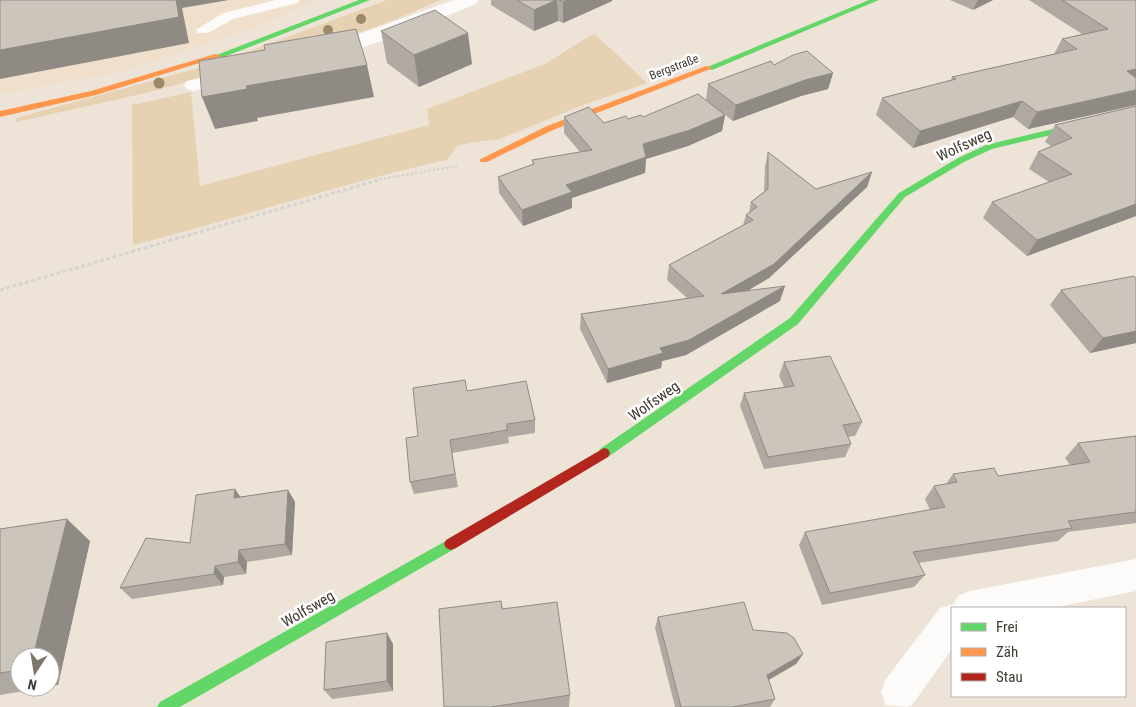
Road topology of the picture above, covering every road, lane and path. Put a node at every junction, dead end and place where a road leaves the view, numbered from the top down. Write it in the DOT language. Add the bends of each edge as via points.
graph roads {
  1 [pos="293,0"];
  2 [pos="366,0"];
  3 [pos="470,0"];
  4 [pos="875,0"];
  5 [pos="203,30"];
  6 [pos="309,57"];
  7 [pos="254,71"];
  8 [pos="194,85"];
  9 [pos="1136,112"];
  10 [pos="0,114"];
  11 [pos="484,160"];
  12 [pos="0,290"];
  13 [pos="1136,575"];
  14 [pos="975,607"];
  15 [pos="951,621"];
  16 [pos="899,692"];
  17 [pos="165,707"];
  1 -- 5 [label="lane" via="228,16"];
  2 -- 10 [label="street" via="193,63 78,96"];
  3 -- 6 [label="street" via="345,47"];
  4 -- 11 [label="street, Bergstraße" via="723,63 550,128"];
  7 -- 8 [label="street"];
  9 -- 17 [label="street, Wolfsweg" via="989,147 902,195 794,321 629,437 499,517"];
  11 -- 12 [label="path" via="366,182 213,230 143,247"];
  13 -- 14 [label="street"];
  15 -- 16 [label="street"];
}
